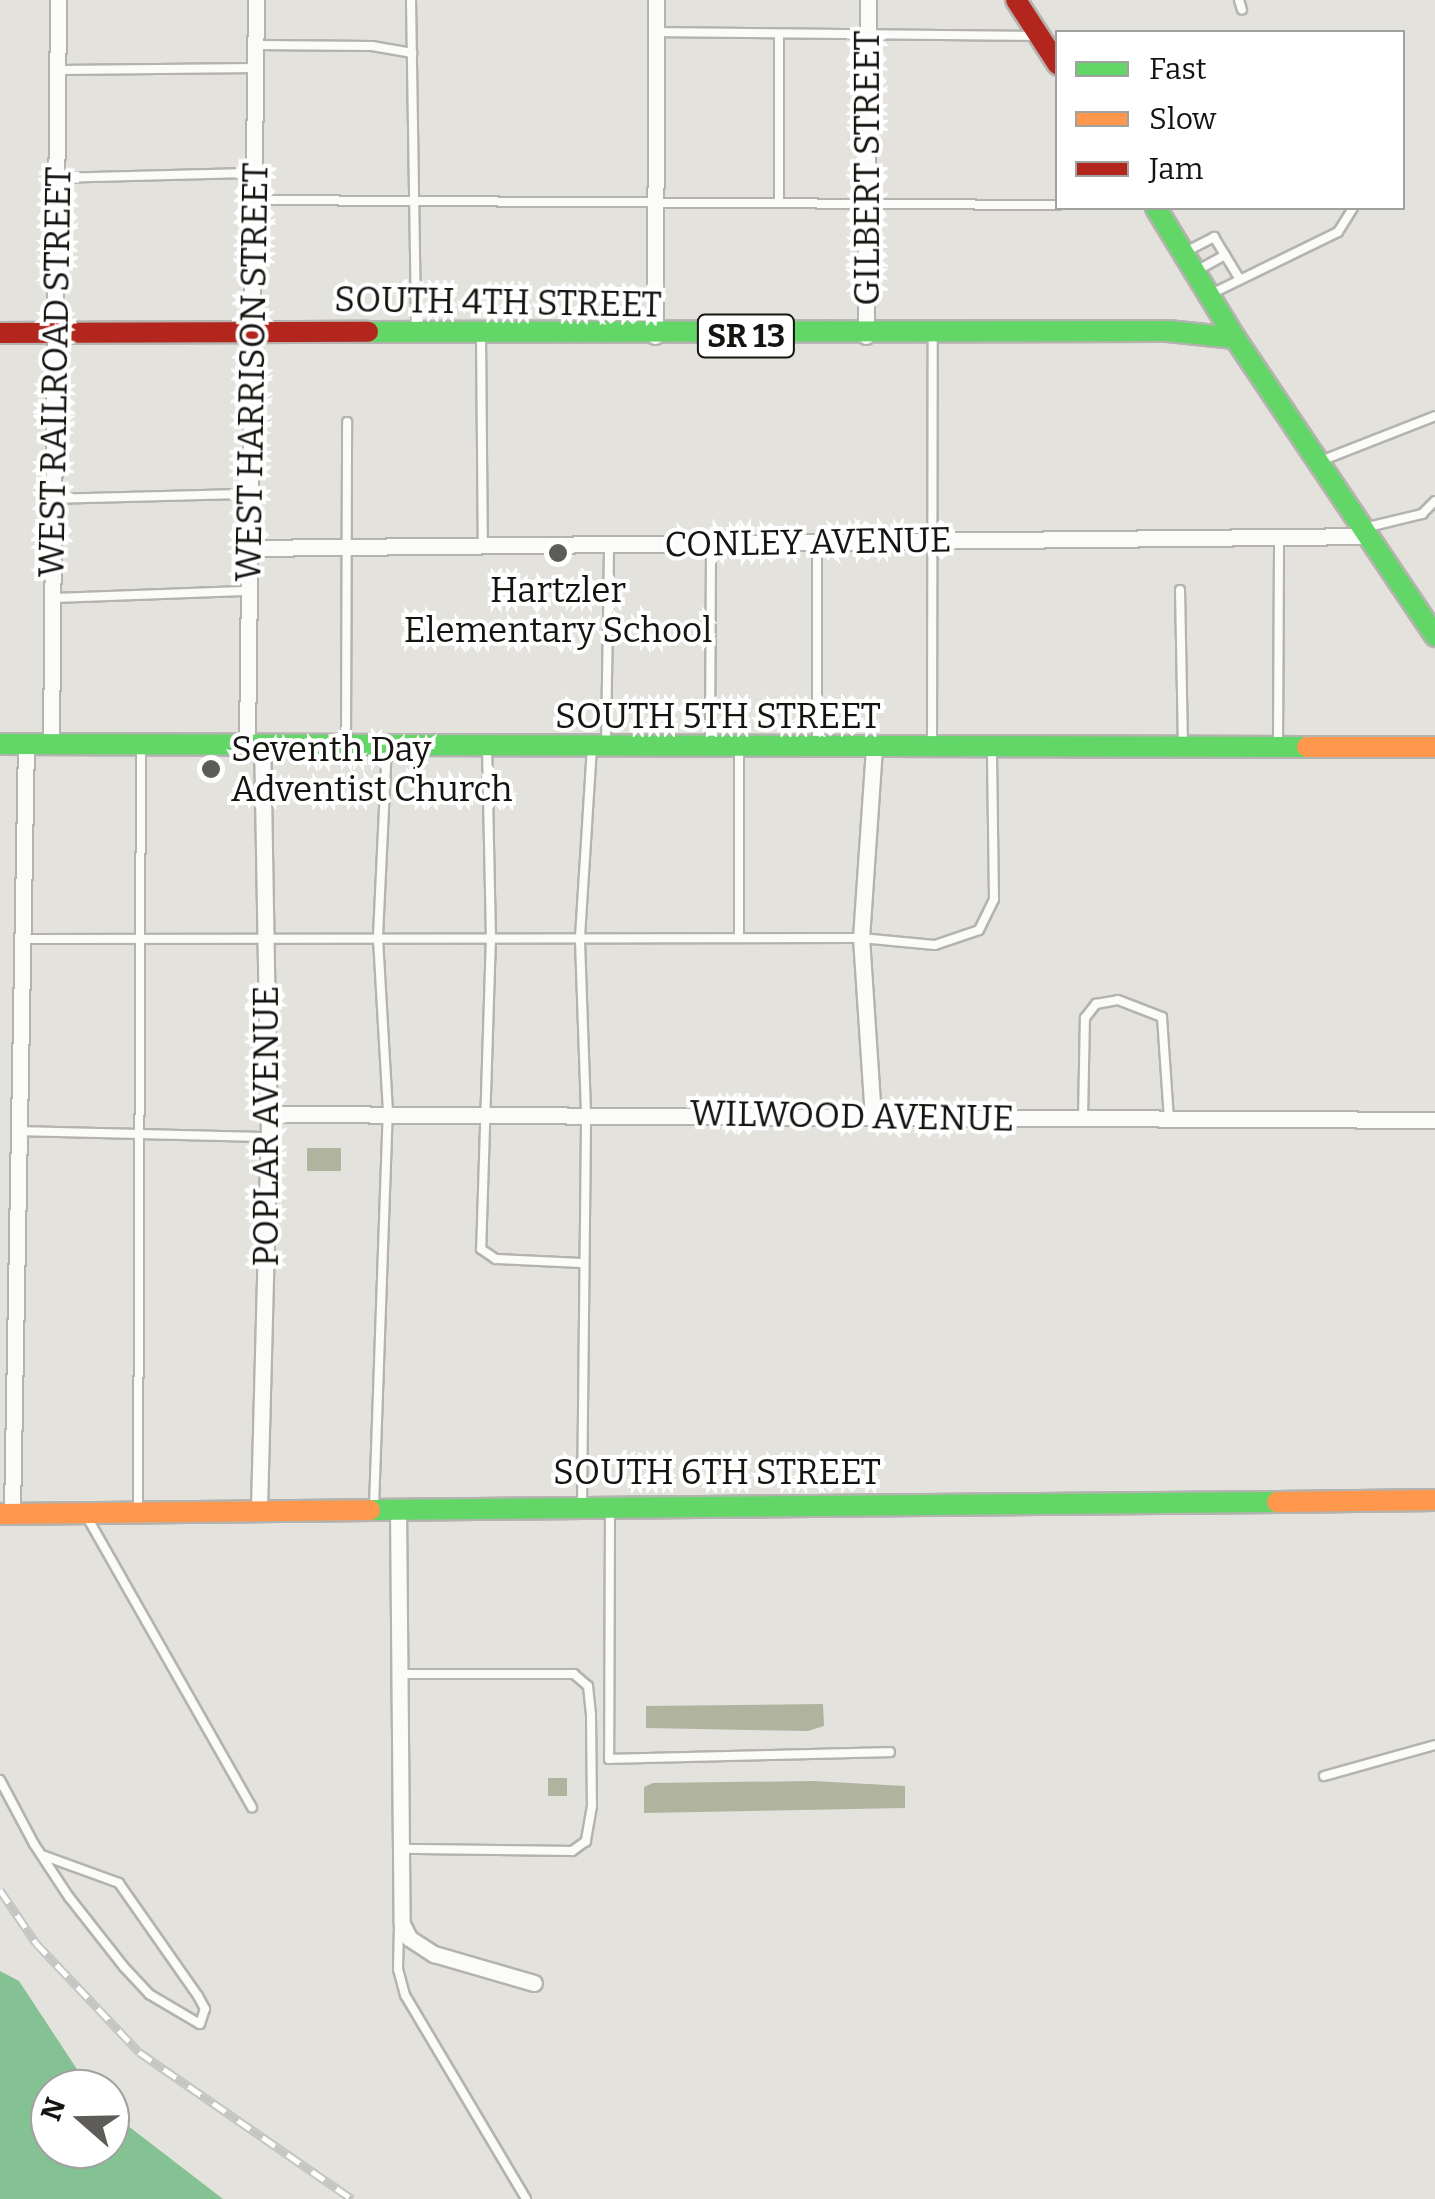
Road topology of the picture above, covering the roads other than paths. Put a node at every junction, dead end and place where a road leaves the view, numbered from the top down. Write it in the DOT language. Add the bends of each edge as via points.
graph roads {
  1 [pos="58,0"];
  2 [pos="256,0"];
  3 [pos="411,0"];
  4 [pos="656,0"];
  5 [pos="868,0"];
  6 [pos="1016,0"];
  7 [pos="1239,0"];
  8 [pos="1242,10"];
  9 [pos="656,32"];
  10 [pos="778,35"];
  11 [pos="1039,36"];
  12 [pos="868,38"];
  13 [pos="256,46"];
  14 [pos="412,53"];
  15 [pos="1055,60"];
  16 [pos="256,68"];
  17 [pos="60,70"];
  18 [pos="258,173"];
  19 [pos="58,178"];
  20 [pos="258,200"];
  21 [pos="416,202"];
  22 [pos="656,202"];
  23 [pos="779,202"];
  24 [pos="869,202"];
  25 [pos="1055,205"];
  26 [pos="1157,210"];
  27 [pos="1352,210"];
  28 [pos="1185,252"];
  29 [pos="1225,256"];
  30 [pos="1197,271"];
  31 [pos="1239,278"];
  32 [pos="1211,294"];
  33 [pos="54,331"];
  34 [pos="256,332"];
  35 [pos="0,333"];
  36 [pos="416,334"];
  37 [pos="934,334"];
  38 [pos="481,335"];
  39 [pos="656,336"];
  40 [pos="866,336"];
  41 [pos="1235,338"];
  42 [pos="1435,416"];
  43 [pos="347,422"];
  44 [pos="1318,462"];
  45 [pos="246,494"];
  46 [pos="53,499"];
  47 [pos="1435,502"];
  48 [pos="1366,532"];
  49 [pos="1279,537"];
  50 [pos="935,541"];
  51 [pos="818,542"];
  52 [pos="711,544"];
  53 [pos="609,545"];
  54 [pos="483,546"];
  55 [pos="246,548"];
  56 [pos="345,548"];
  57 [pos="246,590"];
  58 [pos="1180,590"];
  59 [pos="52,598"];
  60 [pos="1435,636"];
  61 [pos="0,744"];
  62 [pos="26,744"];
  63 [pos="51,744"];
  64 [pos="255,744"];
  65 [pos="1182,745"];
  66 [pos="141,746"];
  67 [pos="346,746"];
  68 [pos="1278,746"];
  69 [pos="387,747"];
  70 [pos="1435,747"];
  71 [pos="488,748"];
  72 [pos="599,748"];
  73 [pos="710,748"];
  74 [pos="740,748"];
  75 [pos="817,748"];
  76 [pos="874,748"];
  77 [pos="932,748"];
  78 [pos="992,748"];
  79 [pos="266,936"];
  80 [pos="378,936"];
  81 [pos="491,936"];
  82 [pos="580,937"];
  83 [pos="740,938"];
  84 [pos="861,938"];
  85 [pos="144,939"];
  86 [pos="24,940"];
  87 [pos="388,1112"];
  88 [pos="586,1113"];
  89 [pos="269,1114"];
  90 [pos="486,1114"];
  91 [pos="873,1118"];
  92 [pos="1083,1118"];
  93 [pos="1169,1118"];
  94 [pos="1435,1120"];
  95 [pos="20,1131"];
  96 [pos="143,1131"];
  97 [pos="269,1137"];
  98 [pos="582,1263"];
  99 [pos="1435,1500"];
  100 [pos="582,1506"];
  101 [pos="610,1506"];
  102 [pos="374,1507"];
  103 [pos="398,1507"];
  104 [pos="258,1508"];
  105 [pos="6,1513"];
  106 [pos="84,1513"];
  107 [pos="138,1513"];
  108 [pos="397,1674"];
  109 [pos="1435,1744"];
  110 [pos="890,1752"];
  111 [pos="1324,1776"];
  112 [pos="0,1780"];
  113 [pos="252,1808"];
  114 [pos="398,1849"];
  115 [pos="42,1855"];
  116 [pos="400,1910"];
  117 [pos="534,1983"];
  118 [pos="526,2199"];
  1 -- 17 [label="street, WEST RAILROAD STREET"];
  2 -- 13 [label="street, WEST HARRISON STREET"];
  3 -- 14 [label="lane"];
  4 -- 9 [label="street"];
  5 -- 12 [label="street, GILBERT STREET"];
  6 -- 11 [label="street"];
  7 -- 8 [label="lane"];
  9 -- 10 [label="lane"];
  9 -- 22 [label="street"];
  10 -- 12 [label="lane"];
  10 -- 23 [label="lane"];
  11 -- 12 [label="lane"];
  11 -- 15 [label="street"];
  12 -- 24 [label="street, GILBERT STREET"];
  13 -- 14 [label="lane" via="372,46"];
  13 -- 16 [label="street, WEST HARRISON STREET"];
  14 -- 21 [label="lane"];
  16 -- 17 [label="lane"];
  16 -- 18 [label="street, WEST HARRISON STREET"];
  17 -- 19 [label="street, WEST RAILROAD STREET"];
  18 -- 19 [label="lane"];
  18 -- 20 [label="street, WEST HARRISON STREET"];
  19 -- 33 [label="street, WEST RAILROAD STREET"];
  20 -- 21 [label="lane"];
  20 -- 34 [label="street, WEST HARRISON STREET"];
  21 -- 22 [label="lane"];
  21 -- 36 [label="lane"];
  22 -- 23 [label="lane"];
  22 -- 39 [label="street"];
  23 -- 24 [label="lane"];
  24 -- 25 [label="lane"];
  24 -- 40 [label="street, GILBERT STREET"];
  26 -- 28 [label="street"];
  27 -- 31 [label="lane" via="1338,232"];
  28 -- 29 [label="lane" via="1214,237"];
  28 -- 30 [label="street"];
  29 -- 30 [label="lane"];
  29 -- 31 [label="lane"];
  30 -- 32 [label="street"];
  31 -- 32 [label="lane"];
  32 -- 41 [label="street"];
  33 -- 34 [label="street, SOUTH 4TH STREET / SR 13"];
  33 -- 35 [label="street, SOUTH 4TH STREET / SR 13"];
  33 -- 46 [label="street, WEST RAILROAD STREET"];
  34 -- 36 [label="street, SOUTH 4TH STREET / SR 13"];
  34 -- 45 [label="street, WEST HARRISON STREET"];
  36 -- 38 [label="street, SOUTH 4TH STREET / SR 13"];
  37 -- 40 [label="street, SOUTH 4TH STREET / SR 13"];
  37 -- 41 [label="street, SOUTH 4TH STREET / SR 13" via="1168,331"];
  37 -- 50 [label="lane"];
  38 -- 39 [label="street, SOUTH 4TH STREET / SR 13"];
  38 -- 54 [label="lane"];
  39 -- 40 [label="street, SOUTH 4TH STREET / SR 13"];
  41 -- 44 [label="street"];
  42 -- 44 [label="lane"];
  43 -- 56 [label="lane"];
  44 -- 48 [label="street"];
  45 -- 46 [label="lane"];
  45 -- 55 [label="street, WEST HARRISON STREET"];
  46 -- 59 [label="street, WEST RAILROAD STREET"];
  47 -- 48 [label="lane"];
  48 -- 49 [label="street, CONLEY AVENUE"];
  48 -- 60 [label="street"];
  49 -- 50 [label="street, CONLEY AVENUE"];
  49 -- 68 [label="lane"];
  50 -- 51 [label="street, CONLEY AVENUE"];
  50 -- 77 [label="lane"];
  51 -- 52 [label="street, CONLEY AVENUE"];
  51 -- 75 [label="lane"];
  52 -- 53 [label="street, CONLEY AVENUE"];
  52 -- 73 [label="lane"];
  53 -- 54 [label="street, CONLEY AVENUE"];
  53 -- 72 [label="lane"];
  54 -- 56 [label="street, CONLEY AVENUE"];
  55 -- 56 [label="street, CONLEY AVENUE"];
  55 -- 57 [label="street, WEST HARRISON STREET"];
  56 -- 67 [label="lane"];
  57 -- 59 [label="lane"];
  57 -- 64 [label="street, WEST HARRISON STREET"];
  58 -- 65 [label="lane"];
  59 -- 63 [label="street, WEST RAILROAD STREET"];
  61 -- 62 [label="street, SOUTH 5TH STREET"];
  62 -- 63 [label="street, SOUTH 5TH STREET"];
  62 -- 86 [label="street"];
  63 -- 66 [label="street, SOUTH 5TH STREET"];
  64 -- 66 [label="street, SOUTH 5TH STREET"];
  64 -- 67 [label="street, SOUTH 5TH STREET"];
  64 -- 79 [label="street, POPLAR AVENUE"];
  65 -- 68 [label="street, SOUTH 5TH STREET"];
  65 -- 78 [label="street, SOUTH 5TH STREET"];
  66 -- 85 [label="lane"];
  67 -- 69 [label="street, SOUTH 5TH STREET"];
  68 -- 70 [label="street, SOUTH 5TH STREET"];
  69 -- 71 [label="street, SOUTH 5TH STREET"];
  69 -- 80 [label="lane"];
  71 -- 72 [label="street, SOUTH 5TH STREET"];
  71 -- 81 [label="lane"];
  72 -- 73 [label="street, SOUTH 5TH STREET"];
  72 -- 82 [label="lane"];
  73 -- 74 [label="street, SOUTH 5TH STREET"];
  74 -- 75 [label="street, SOUTH 5TH STREET"];
  74 -- 83 [label="lane"];
  75 -- 76 [label="street, SOUTH 5TH STREET"];
  76 -- 77 [label="street, SOUTH 5TH STREET"];
  76 -- 84 [label="street"];
  77 -- 78 [label="street, SOUTH 5TH STREET"];
  78 -- 84 [label="lane" via="994,899 988,920 979,930 935,945"];
  79 -- 80 [label="lane"];
  79 -- 85 [label="lane"];
  79 -- 89 [label="street, POPLAR AVENUE"];
  80 -- 81 [label="lane"];
  80 -- 87 [label="lane"];
  81 -- 82 [label="lane"];
  81 -- 90 [label="lane"];
  82 -- 83 [label="lane"];
  82 -- 88 [label="lane"];
  83 -- 84 [label="lane"];
  84 -- 91 [label="street"];
  85 -- 86 [label="lane"];
  85 -- 96 [label="lane"];
  86 -- 95 [label="street"];
  87 -- 89 [label="street, WILWOOD AVENUE"];
  87 -- 90 [label="street, WILWOOD AVENUE"];
  87 -- 102 [label="lane"];
  88 -- 90 [label="street, WILWOOD AVENUE"];
  88 -- 91 [label="street, WILWOOD AVENUE"];
  88 -- 98 [label="lane"];
  89 -- 97 [label="street, POPLAR AVENUE"];
  90 -- 98 [label="lane" via="480,1249 496,1259"];
  91 -- 92 [label="street, WILWOOD AVENUE"];
  92 -- 93 [label="street, WILWOOD AVENUE"];
  92 -- 93 [label="lane" via="1085,1018 1096,1004 1118,1000 1162,1016"];
  93 -- 94 [label="street, WILWOOD AVENUE"];
  95 -- 96 [label="lane"];
  95 -- 105 [label="street"];
  96 -- 97 [label="lane"];
  96 -- 107 [label="lane"];
  97 -- 104 [label="street, POPLAR AVENUE"];
  98 -- 100 [label="lane"];
  99 -- 101 [label="street, SOUTH 6TH STREET"];
  100 -- 101 [label="street, SOUTH 6TH STREET"];
  100 -- 103 [label="street, SOUTH 6TH STREET"];
  101 -- 110 [label="lane" via="609,1759"];
  102 -- 103 [label="street, SOUTH 6TH STREET"];
  102 -- 104 [label="street, SOUTH 6TH STREET"];
  103 -- 108 [label="street"];
  104 -- 107 [label="street, SOUTH 6TH STREET"];
  105 -- 106 [label="street, SOUTH 6TH STREET"];
  106 -- 107 [label="street, SOUTH 6TH STREET"];
  106 -- 113 [label="lane"];
  108 -- 114 [label="street"];
  108 -- 114 [label="lane" via="574,1674 588,1686 592,1788 586,1841 572,1851"];
  109 -- 111 [label="lane"];
  112 -- 115 [label="lane"];
  114 -- 116 [label="street"];
  115 -- 115 [label="lane" via="149,1994 200,2024 204,2009 198,1996 120,1883"];
  116 -- 117 [label="street" via="406,1934 421,1948"];
  116 -- 118 [label="lane" via="398,1968 406,1995"];
}
